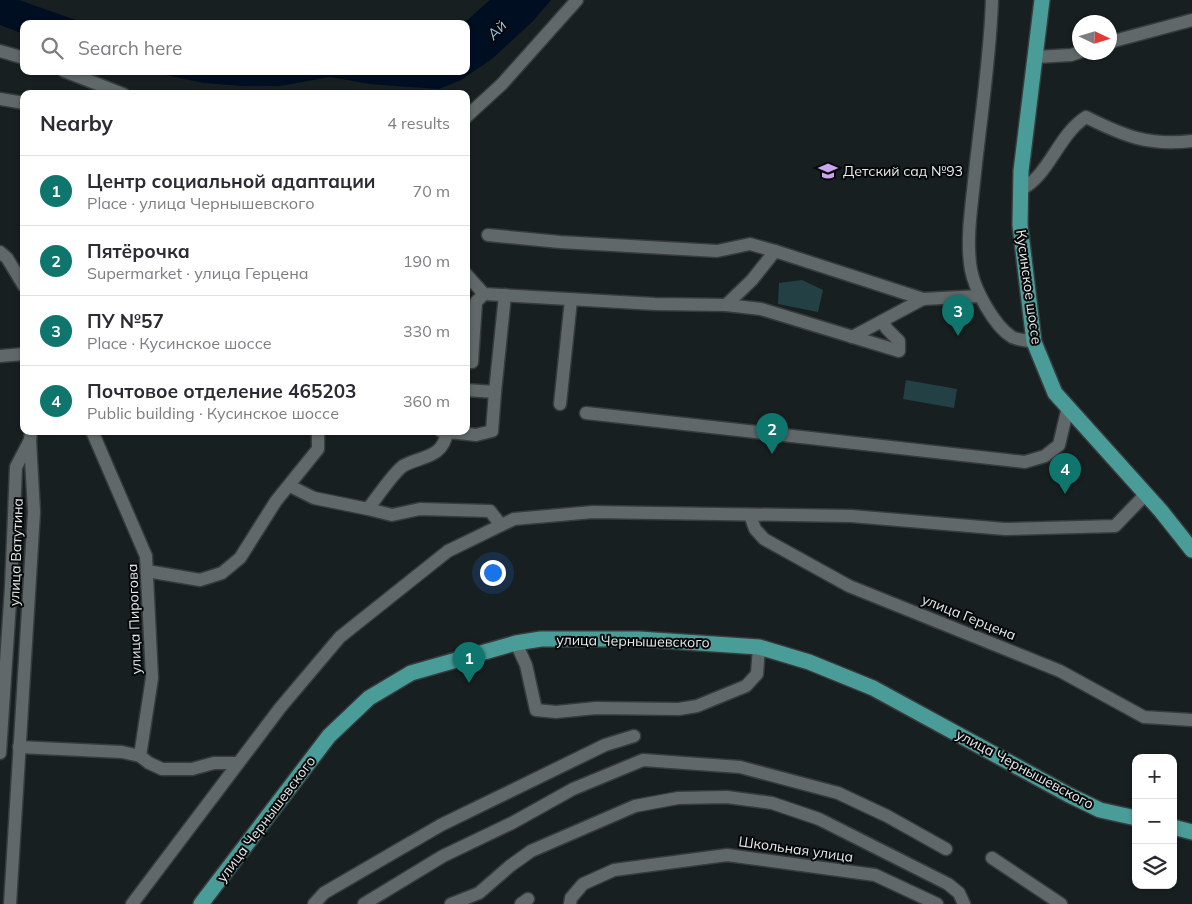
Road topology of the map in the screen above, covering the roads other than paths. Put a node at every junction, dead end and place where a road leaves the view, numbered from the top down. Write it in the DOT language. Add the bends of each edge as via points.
graph roads {
  1 [pos="577,0"];
  2 [pos="992,0"];
  3 [pos="1042,0"];
  4 [pos="1192,20"];
  5 [pos="1117,40"];
  6 [pos="0,51"];
  7 [pos="1072,54"];
  8 [pos="20,57"];
  9 [pos="1036,57"];
  10 [pos="74,75"];
  11 [pos="113,90"];
  12 [pos="0,98"];
  13 [pos="20,103"];
  14 [pos="470,113"];
  15 [pos="1192,142"];
  16 [pos="1020,190"];
  17 [pos="488,234"];
  18 [pos="775,251"];
  19 [pos="0,252"];
  20 [pos="470,278"];
  21 [pos="20,279"];
  22 [pos="484,294"];
  23 [pos="505,295"];
  24 [pos="980,296"];
  25 [pos="923,299"];
  26 [pos="571,300"];
  27 [pos="726,304"];
  28 [pos="882,320"];
  29 [pos="852,337"];
  30 [pos="1034,342"];
  31 [pos="20,354"];
  32 [pos="0,356"];
  33 [pos="470,362"];
  34 [pos="470,390"];
  35 [pos="495,392"];
  36 [pos="560,404"];
  37 [pos="1068,407"];
  38 [pos="586,413"];
  39 [pos="470,434"];
  40 [pos="94,435"];
  41 [pos="318,435"];
  42 [pos="447,435"];
  43 [pos="30,436"];
  44 [pos="290,486"];
  45 [pos="1146,494"];
  46 [pos="368,509"];
  47 [pos="750,515"];
  48 [pos="501,525"];
  49 [pos="1192,550"];
  50 [pos="147,571"];
  51 [pos="516,643"];
  52 [pos="759,647"];
  53 [pos="6,666"];
  54 [pos="21,710"];
  55 [pos="1192,720"];
  56 [pos="634,736"];
  57 [pos="19,747"];
  58 [pos="0,753"];
  59 [pos="140,756"];
  60 [pos="238,763"];
  61 [pos="1132,817"];
  62 [pos="1177,828"];
  63 [pos="1192,832"];
  64 [pos="946,849"];
  65 [pos="992,858"];
  66 [pos="10,904"];
  67 [pos="132,904"];
  68 [pos="201,904"];
  69 [pos="314,904"];
  70 [pos="364,904"];
  71 [pos="451,904"];
  72 [pos="570,904"];
  73 [pos="937,904"];
  74 [pos="964,904"];
  75 [pos="1061,904"];
  1 -- 14 [label="street" via="502,84"];
  2 -- 24 [label="street" via="969,242 971,270"];
  3 -- 9 [label="main road, Кусинское шоссе"];
  4 -- 5 [label="street"];
  6 -- 8 [label="street"];
  7 -- 9 [label="street"];
  9 -- 16 [label="main road, Кусинское шоссе"];
  10 -- 11 [label="street"];
  12 -- 13 [label="street"];
  15 -- 16 [label="street" via="1155,143 1121,135 1086,117 1073,125 1031,185"];
  16 -- 30 [label="main road, Кусинское шоссе" via="1023,263"];
  17 -- 18 [label="street" via="560,242 717,251 750,244"];
  18 -- 25 [label="street"];
  18 -- 27 [label="street" via="752,280"];
  19 -- 21 [label="street"];
  20 -- 22 [label="street"];
  22 -- 23 [label="street"];
  22 -- 33 [label="street" via="476,302"];
  23 -- 26 [label="street"];
  23 -- 35 [label="street"];
  24 -- 25 [label="street"];
  24 -- 30 [label="street" via="1000,326 1013,338"];
  25 -- 28 [label="street"];
  26 -- 27 [label="street"];
  26 -- 36 [label="street"];
  27 -- 29 [label="street" via="760,309"];
  28 -- 29 [label="street"];
  28 -- 29 [label="street" via="886,329 899,340 899,351"];
  30 -- 37 [label="main road, Кусинское шоссе" via="1055,393"];
  31 -- 32 [label="street"];
  34 -- 35 [label="street"];
  35 -- 39 [label="street" via="492,431"];
  37 -- 38 [label="street" via="1059,445 1045,456 1025,462"];
  37 -- 45 [label="main road, Кусинское шоссе"];
  40 -- 50 [label="street, улица Пирогова" via="146,556"];
  41 -- 44 [label="street" via="318,449"];
  42 -- 46 [label="street" via="446,440 430,457 402,466"];
  43 -- 53 [label="street, улица Ватутина" via="16,467"];
  43 -- 54 [label="street, улица Ватутина" via="34,512"];
  44 -- 46 [label="street" via="314,498"];
  44 -- 50 [label="street" via="276,501 240,558 222,572 200,580"];
  45 -- 47 [label="street" via="1115,526 1005,529 851,516"];
  45 -- 49 [label="main road, Кусинское шоссе"];
  46 -- 48 [label="street" via="392,515 420,509 490,512"];
  47 -- 48 [label="street" via="594,512 514,519"];
  47 -- 55 [label="street, улица Герцена" via="754,529 764,538 849,586 1060,671 1144,716"];
  48 -- 60 [label="street" via="448,551 340,637"];
  50 -- 59 [label="street, улица Пирогова" via="152,678"];
  51 -- 52 [label="main road, улица Чернышевского" via="541,639 640,639"];
  51 -- 52 [label="street" via="526,665 536,710 556,712 697,706 746,686 757,674"];
  51 -- 68 [label="main road, улица Чернышевского" via="411,674 369,698 329,736"];
  52 -- 61 [label="main road, улица Чернышевского" via="809,662 873,688 1069,795 1100,810"];
  53 -- 54 [label="street"];
  53 -- 58 [label="street, улица Ватутина"];
  54 -- 57 [label="street, улица Ватутина"];
  56 -- 69 [label="street" via="605,745 441,825 324,893"];
  57 -- 59 [label="street" via="122,752"];
  57 -- 66 [label="street, улица Ватутина"];
  59 -- 60 [label="street" via="162,769"];
  60 -- 67 [label="street"];
  62 -- 63 [label="main road"];
  64 -- 70 [label="street" via="838,792 740,767 643,760 573,789 443,856"];
  65 -- 75 [label="street"];
  71 -- 74 [label="street" via="479,893 531,851 635,806 678,798 718,797 772,803 819,819 948,884 959,893"];
  72 -- 73 [label="street, Школьная улица" via="583,884 614,870 727,855 875,875"];
}
